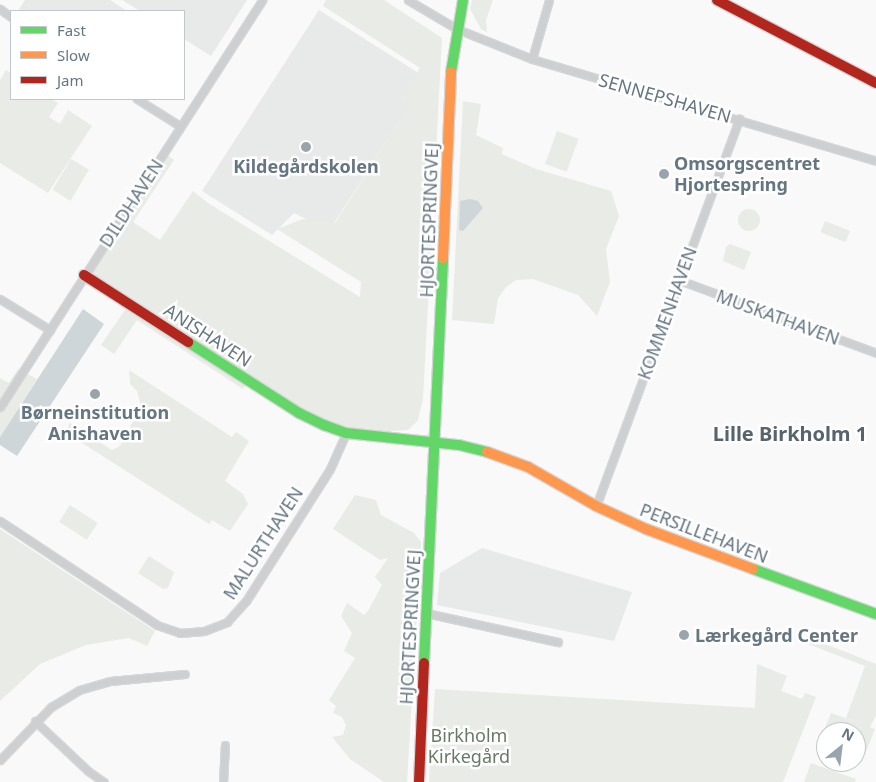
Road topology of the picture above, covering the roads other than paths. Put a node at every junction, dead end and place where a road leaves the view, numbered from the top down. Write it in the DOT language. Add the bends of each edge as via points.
graph roads {
  1 [pos="262,0"];
  2 [pos="408,0"];
  3 [pos="463,0"];
  4 [pos="549,0"];
  5 [pos="717,0"];
  6 [pos="457,28"];
  7 [pos="824,56"];
  8 [pos="532,59"];
  9 [pos="876,78"];
  10 [pos="876,83"];
  11 [pos="139,100"];
  12 [pos="739,119"];
  13 [pos="180,126"];
  14 [pos="876,161"];
  15 [pos="84,275"];
  16 [pos="679,280"];
  17 [pos="0,299"];
  18 [pos="50,330"];
  19 [pos="876,353"];
  20 [pos="0,407"];
  21 [pos="346,434"];
  22 [pos="436,443"];
  23 [pos="596,506"];
  24 [pos="0,521"];
  25 [pos="426,613"];
  26 [pos="876,614"];
  27 [pos="558,642"];
  28 [pos="185,674"];
  29 [pos="35,722"];
  30 [pos="225,745"];
  31 [pos="0,760"];
  32 [pos="104,782"];
  33 [pos="223,782"];
  34 [pos="419,782"];
  1 -- 13 [label="street, DILDHAVEN"];
  2 -- 6 [label="street, SENNEPSHAVEN"];
  3 -- 6 [label="street, HJORTESPRINGVEJ"];
  4 -- 8 [label="street"];
  5 -- 7 [label="street"];
  6 -- 8 [label="street, SENNEPSHAVEN"];
  6 -- 22 [label="street, HJORTESPRINGVEJ" via="452,55"];
  7 -- 9 [label="street"];
  7 -- 10 [label="street"];
  8 -- 12 [label="street, SENNEPSHAVEN"];
  11 -- 13 [label="street"];
  12 -- 14 [label="street, SENNEPSHAVEN"];
  12 -- 16 [label="street, KOMMENHAVEN"];
  13 -- 15 [label="street, DILDHAVEN"];
  15 -- 18 [label="street, DILDHAVEN"];
  15 -- 21 [label="street, ANISHAVEN" via="314,421"];
  16 -- 19 [label="street, MUSKATHAVEN"];
  16 -- 23 [label="street, KOMMENHAVEN"];
  17 -- 18 [label="street"];
  18 -- 20 [label="street, DILDHAVEN"];
  21 -- 22 [label="street"];
  21 -- 24 [label="street, MALURTHAVEN" via="330,469 246,601 227,622 204,631 180,632 157,625"];
  22 -- 23 [label="street, PERSILLEHAVEN" via="479,449 528,467"];
  22 -- 25 [label="street, HJORTESPRINGVEJ"];
  23 -- 26 [label="street, PERSILLEHAVEN" via="646,529"];
  25 -- 27 [label="street"];
  25 -- 34 [label="street, HJORTESPRINGVEJ"];
  28 -- 29 [label="street" via="94,684 64,697"];
  29 -- 31 [label="street"];
  29 -- 32 [label="street" via="88,772"];
  30 -- 33 [label="street"];
}
